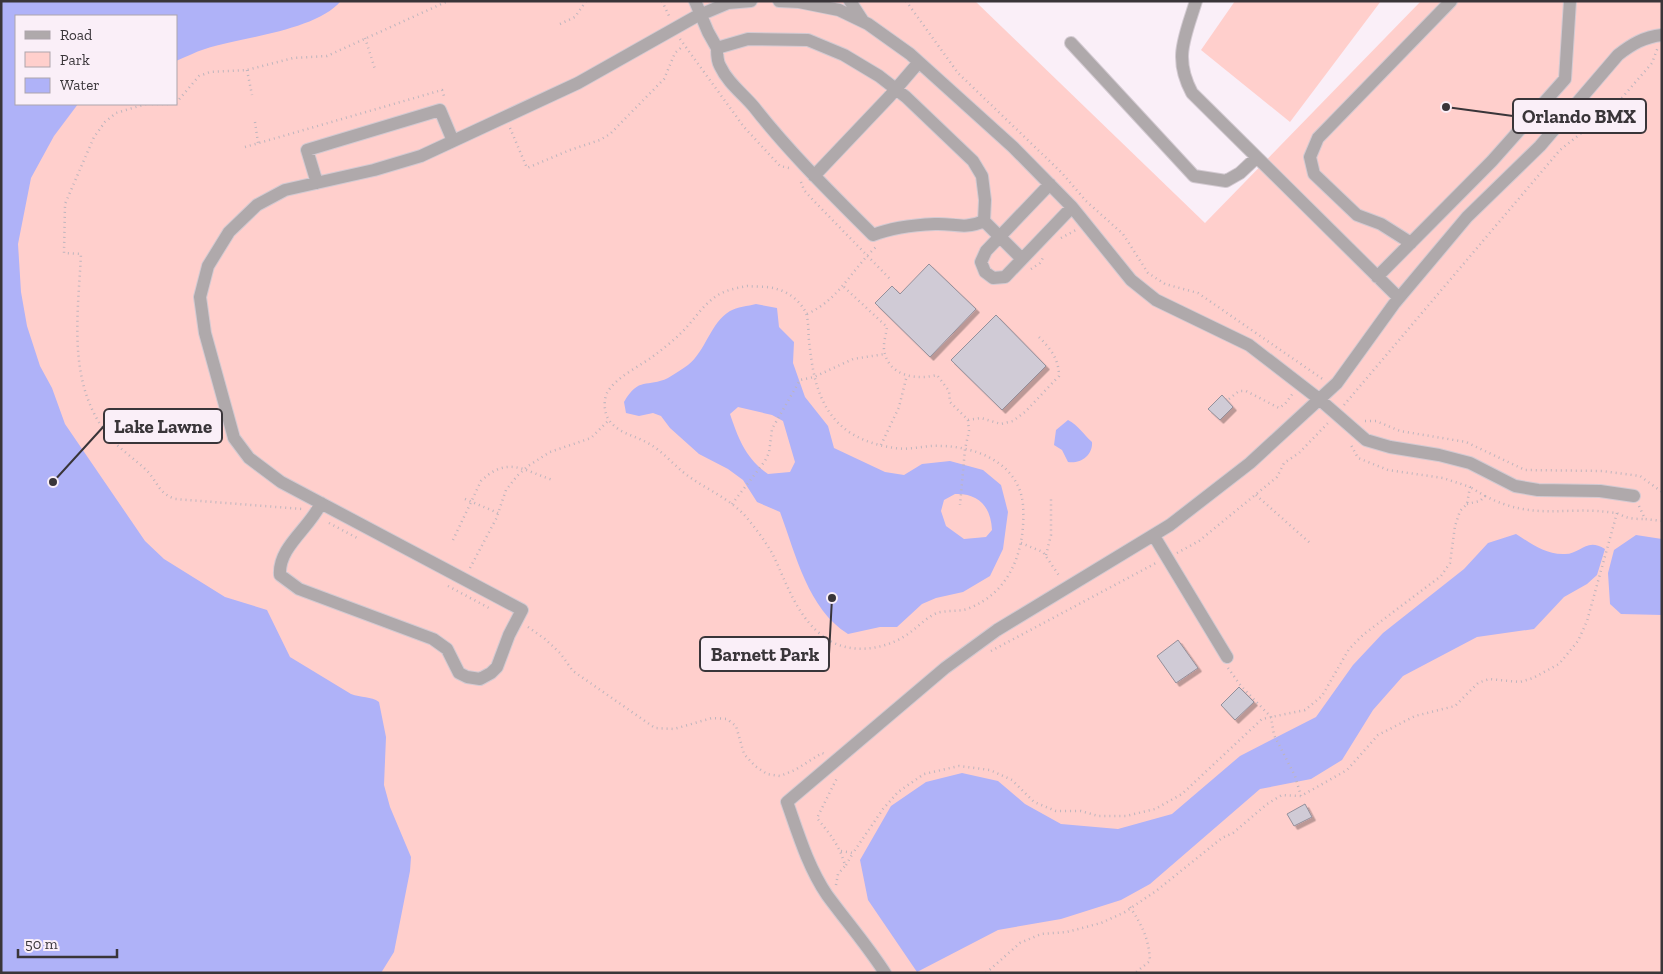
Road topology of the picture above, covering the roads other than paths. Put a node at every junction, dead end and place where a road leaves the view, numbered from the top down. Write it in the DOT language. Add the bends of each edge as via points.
graph roads {
  1 [pos="695,1"];
  2 [pos="750,1"];
  3 [pos="779,1"];
  4 [pos="850,1"];
  5 [pos="1196,1"];
  6 [pos="1451,1"];
  7 [pos="1570,1"];
  8 [pos="700,14"];
  9 [pos="863,21"];
  10 [pos="1661,35"];
  11 [pos="1071,43"];
  12 [pos="717,48"];
  13 [pos="919,62"];
  14 [pos="896,89"];
  15 [pos="453,141"];
  16 [pos="1256,158"];
  17 [pos="814,176"];
  18 [pos="317,183"];
  19 [pos="1050,184"];
  20 [pos="1072,206"];
  21 [pos="984,221"];
  22 [pos="1000,236"];
  23 [pos="1410,243"];
  24 [pos="1022,259"];
  25 [pos="1377,276"];
  26 [pos="1400,298"];
  27 [pos="1319,399"];
  28 [pos="1634,496"];
  29 [pos="319,508"];
  30 [pos="1154,536"];
  31 [pos="1225,660"];
  32 [pos="885,973"];
  1 -- 8 [label="lane"];
  2 -- 8 [label="lane" via="728,4"];
  3 -- 9 [label="lane" via="839,10"];
  4 -- 9 [label="lane"];
  5 -- 16 [label="lane" via="1182,48 1180,61 1184,78 1200,103"];
  6 -- 23 [label="lane" via="1318,138 1310,157 1314,174 1357,215 1381,224"];
  7 -- 23 [label="lane" via="1565,79 1492,162"];
  8 -- 12 [label="lane"];
  8 -- 15 [label="lane" via="578,83"];
  9 -- 13 [label="lane"];
  10 -- 26 [label="lane" via="1648,36 1618,55 1540,146 1467,217"];
  11 -- 16 [label="lane" via="1194,176 1226,182"];
  12 -- 14 [label="lane" via="748,39 808,40 844,55"];
  12 -- 17 [label="lane" via="718,64 732,85"];
  13 -- 14 [label="lane"];
  13 -- 19 [label="lane" via="1014,146"];
  14 -- 17 [label="lane"];
  14 -- 21 [label="lane" via="973,161 982,176 986,200"];
  15 -- 18 [label="lane" via="421,156"];
  15 -- 18 [label="lane" via="440,110 307,150"];
  16 -- 25 [label="lane"];
  17 -- 21 [label="lane" via="873,235 936,224 968,227"];
  18 -- 29 [label="lane" via="285,190 256,205 229,232 208,266 200,297 205,334 234,438 249,458"];
  19 -- 20 [label="lane"];
  19 -- 22 [label="lane"];
  20 -- 24 [label="lane"];
  20 -- 27 [label="lane" via="1131,280 1156,300 1249,344"];
  21 -- 22 [label="lane"];
  22 -- 24 [label="lane"];
  22 -- 24 [label="lane" via="981,262 985,272 993,278 1005,277"];
  23 -- 25 [label="lane"];
  25 -- 26 [label="lane"];
  26 -- 27 [label="lane" via="1358,358"];
  27 -- 28 [label="lane" via="1366,440 1390,448 1470,463 1515,486"];
  27 -- 30 [label="lane" via="1220,488"];
  29 -- 29 [label="lane" via="285,552 280,575 299,589 434,639 447,649 459,673 467,677 480,678 497,667 520,616 464,579"];
  30 -- 31 [label="lane"];
  30 -- 32 [label="lane" via="997,630 945,668 787,802 812,869 826,894"];
}
